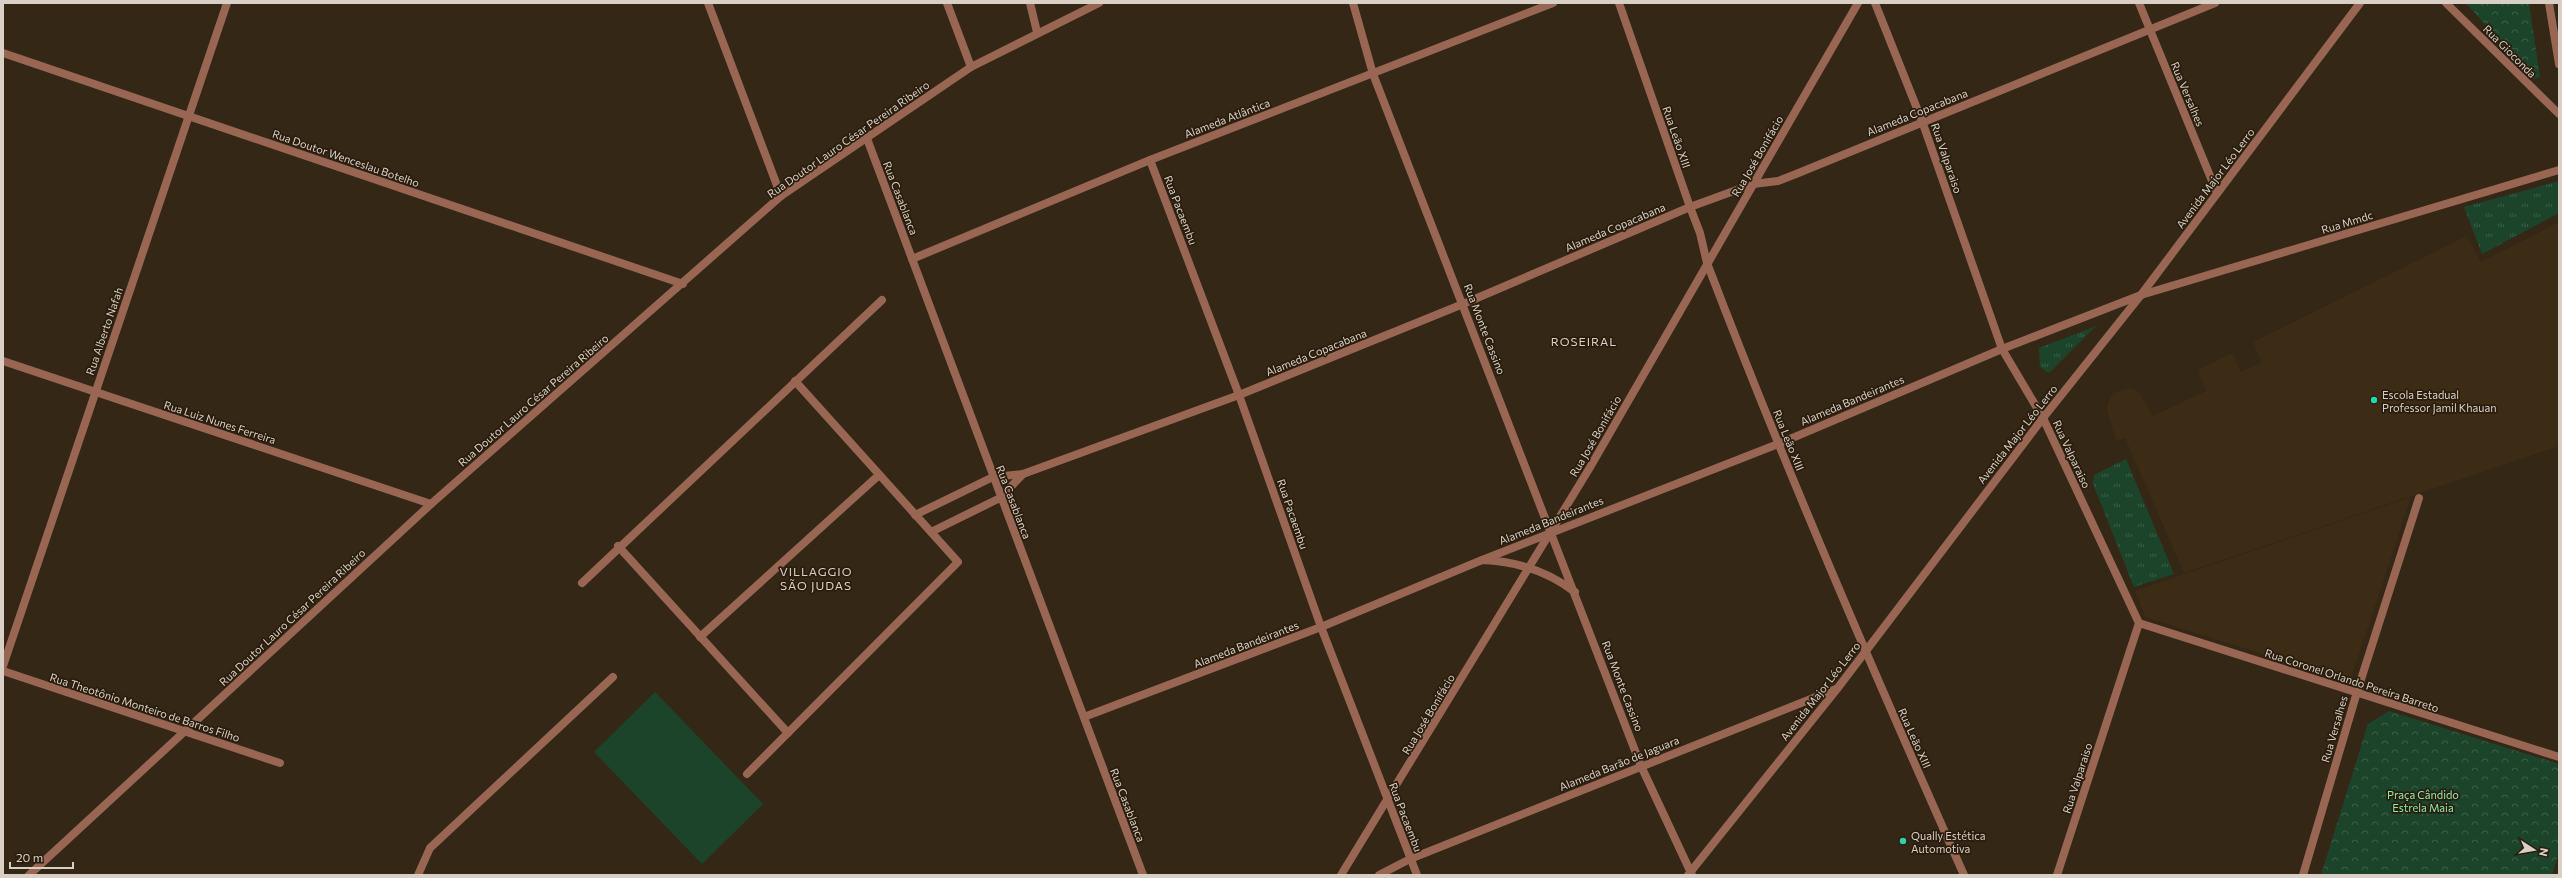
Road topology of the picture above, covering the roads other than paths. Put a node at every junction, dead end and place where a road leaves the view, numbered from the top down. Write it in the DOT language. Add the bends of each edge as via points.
graph roads {
  1 [pos="227,3"];
  2 [pos="708,3"];
  3 [pos="947,3"];
  4 [pos="1030,3"];
  5 [pos="1099,3"];
  6 [pos="1353,3"];
  7 [pos="1552,3"];
  8 [pos="1619,3"];
  9 [pos="1858,3"];
  10 [pos="1875,3"];
  11 [pos="2139,3"];
  12 [pos="2215,3"];
  13 [pos="2360,3"];
  14 [pos="2446,3"];
  15 [pos="2549,3"];
  16 [pos="1037,32"];
  17 [pos="2150,32"];
  18 [pos="3,53"];
  19 [pos="2559,64"];
  20 [pos="971,67"];
  21 [pos="1373,74"];
  22 [pos="2559,114"];
  23 [pos="188,116"];
  24 [pos="1922,121"];
  25 [pos="866,136"];
  26 [pos="1150,160"];
  27 [pos="2559,170"];
  28 [pos="1753,184"];
  29 [pos="2217,193"];
  30 [pos="781,196"];
  31 [pos="1690,207"];
  32 [pos="912,259"];
  33 [pos="1707,263"];
  34 [pos="683,284"];
  35 [pos="2141,295"];
  36 [pos="882,300"];
  37 [pos="1464,304"];
  38 [pos="2002,349"];
  39 [pos="3,361"];
  40 [pos="795,381"];
  41 [pos="95,392"];
  42 [pos="1239,396"];
  43 [pos="2043,418"];
  44 [pos="1778,444"];
  45 [pos="1023,474"];
  46 [pos="879,475"];
  47 [pos="993,477"];
  48 [pos="1000,498"];
  49 [pos="2419,498"];
  50 [pos="431,504"];
  51 [pos="915,515"];
  52 [pos="1551,531"];
  53 [pos="931,532"];
  54 [pos="618,546"];
  55 [pos="1482,560"];
  56 [pos="1530,567"];
  57 [pos="582,583"];
  58 [pos="1575,592"];
  59 [pos="2139,623"];
  60 [pos="1321,628"];
  61 [pos="700,637"];
  62 [pos="1865,652"];
  63 [pos="3,666"];
  64 [pos="3,671"];
  65 [pos="612,677"];
  66 [pos="1837,689"];
  67 [pos="2357,692"];
  68 [pos="1084,717"];
  69 [pos="185,731"];
  70 [pos="788,733"];
  71 [pos="2559,757"];
  72 [pos="280,763"];
  73 [pos="1641,766"];
  74 [pos="747,774"];
  75 [pos="1388,801"];
  76 [pos="1410,859"];
  77 [pos="1690,874"];
  78 [pos="29,875"];
  79 [pos="418,875"];
  80 [pos="1143,875"];
  81 [pos="1341,875"];
  82 [pos="1379,875"];
  83 [pos="1417,875"];
  84 [pos="1964,875"];
  85 [pos="2057,875"];
  86 [pos="2303,875"];
  1 -- 23 [label="street, Rua Alberto Nafah"];
  2 -- 30 [label="street"];
  3 -- 20 [label="street"];
  4 -- 16 [label="street"];
  5 -- 16 [label="street, Rua Doutor Lauro César Pereira Ribeiro"];
  6 -- 21 [label="street, Rua Monte Cassino"];
  7 -- 21 [label="street, Alameda Atlântica"];
  8 -- 31 [label="street, Rua Leão XIII"];
  9 -- 28 [label="street, Rua José Bonifácio"];
  10 -- 24 [label="street, Rua Valparaiso"];
  11 -- 17 [label="street, Rua Versalhes"];
  12 -- 17 [label="street, Alameda Copacabana"];
  13 -- 29 [label="street, Avenida Major Léo Lerro"];
  14 -- 22 [label="street, Rua Gioconda"];
  15 -- 19 [label="street"];
  16 -- 20 [label="street, Rua Doutor Lauro César Pereira Ribeiro"];
  17 -- 24 [label="street, Alameda Copacabana"];
  17 -- 29 [label="street, Rua Versalhes"];
  18 -- 23 [label="street, Rua Doutor Wenceslau Botelho"];
  20 -- 25 [label="street, Rua Doutor Lauro César Pereira Ribeiro"];
  21 -- 26 [label="street, Alameda Atlântica"];
  21 -- 37 [label="street, Rua Monte Cassino"];
  23 -- 34 [label="street, Rua Doutor Wenceslau Botelho"];
  23 -- 41 [label="street, Rua Alberto Nafah"];
  24 -- 28 [label="street, Alameda Copacabana" via="1778,181"];
  24 -- 38 [label="street, Rua Valparaiso"];
  25 -- 30 [label="street, Rua Doutor Lauro César Pereira Ribeiro"];
  25 -- 32 [label="street, Rua Casablanca"];
  26 -- 32 [label="street, Alameda Atlântica"];
  26 -- 42 [label="street, Rua Pacaembu"];
  27 -- 35 [label="street, Rua Mmdc"];
  28 -- 31 [label="street, Alameda Copacabana"];
  28 -- 33 [label="street, Rua José Bonifácio"];
  29 -- 35 [label="street, Avenida Major Léo Lerro"];
  30 -- 34 [label="street, Rua Doutor Lauro César Pereira Ribeiro"];
  31 -- 33 [label="street, Rua Leão XIII" via="1700,232"];
  31 -- 37 [label="street, Alameda Copacabana"];
  32 -- 47 [label="street, Rua Casablanca"];
  33 -- 44 [label="street, Rua Leão XIII"];
  33 -- 52 [label="street, Rua José Bonifácio"];
  34 -- 50 [label="street, Rua Doutor Lauro César Pereira Ribeiro"];
  35 -- 38 [label="street, Alameda Bandeirantes"];
  35 -- 43 [label="street, Avenida Major Léo Lerro"];
  36 -- 40 [label="street"];
  37 -- 42 [label="street, Alameda Copacabana"];
  37 -- 52 [label="street, Rua Monte Cassino"];
  38 -- 43 [label="street, Rua Valparaiso"];
  38 -- 44 [label="street, Alameda Bandeirantes"];
  39 -- 41 [label="street, Rua Luiz Nunes Ferreira"];
  40 -- 46 [label="street"];
  40 -- 54 [label="street"];
  41 -- 50 [label="street, Rua Luiz Nunes Ferreira"];
  41 -- 63 [label="street, Rua Alberto Nafah"];
  42 -- 45 [label="street, Alameda Copacabana"];
  42 -- 60 [label="street, Rua Pacaembu"];
  43 -- 59 [label="street, Rua Valparaiso"];
  43 -- 62 [label="street, Avenida Major Léo Lerro"];
  44 -- 52 [label="street, Alameda Bandeirantes"];
  44 -- 62 [label="street, Rua Leão XIII"];
  45 -- 47 [label="street, Alameda Copacabana"];
  45 -- 48 [label="street, Alameda Copacabana"];
  46 -- 51 [label="street"];
  46 -- 61 [label="street"];
  47 -- 48 [label="street, Rua Casablanca"];
  47 -- 51 [label="street"];
  48 -- 53 [label="street, Alameda Copacabana"];
  48 -- 68 [label="street, Rua Casablanca"];
  49 -- 67 [label="street, Rua Versalhes"];
  50 -- 69 [label="street, Rua Doutor Lauro César Pereira Ribeiro"];
  51 -- 53 [label="street"];
  52 -- 55 [label="street, Alameda Bandeirantes"];
  52 -- 56 [label="street, Rua José Bonifácio"];
  52 -- 58 [label="street, Rua Monte Cassino"];
  53 -- 70 [label="street" via="958,562"];
  54 -- 57 [label="street"];
  54 -- 61 [label="street"];
  55 -- 56 [label="street, Alameda Bandeirantes" via="1502,560"];
  55 -- 60 [label="street, Alameda Bandeirantes"];
  56 -- 58 [label="street"];
  56 -- 75 [label="street, Rua José Bonifácio"];
  58 -- 73 [label="street, Rua Monte Cassino"];
  59 -- 67 [label="street, Rua Coronel Orlando Pereira Barreto"];
  59 -- 85 [label="street, Rua Valparaiso"];
  60 -- 68 [label="street, Alameda Bandeirantes"];
  60 -- 75 [label="street, Rua Pacaembu"];
  61 -- 70 [label="street"];
  62 -- 66 [label="street, Avenida Major Léo Lerro"];
  62 -- 84 [label="street, Rua Leão XIII"];
  64 -- 69 [label="street, Rua Theotônio Monteiro de Barros Filho"];
  65 -- 79 [label="street" via="430,848"];
  66 -- 73 [label="street, Alameda Barão de Jaguara"];
  66 -- 77 [label="street, Avenida Major Léo Lerro"];
  67 -- 71 [label="street, Rua Coronel Orlando Pereira Barreto"];
  67 -- 86 [label="street, Rua Versalhes"];
  68 -- 80 [label="street, Rua Casablanca"];
  69 -- 72 [label="street, Rua Theotônio Monteiro de Barros Filho"];
  69 -- 78 [label="street, Rua Doutor Lauro César Pereira Ribeiro"];
  70 -- 74 [label="street"];
  73 -- 76 [label="street, Alameda Barão de Jaguara"];
  73 -- 77 [label="street, Rua Monte Cassino"];
  75 -- 76 [label="street, Rua Pacaembu"];
  75 -- 81 [label="street, Rua José Bonifácio"];
  76 -- 82 [label="street"];
  76 -- 83 [label="street, Rua Pacaembu"];
}
